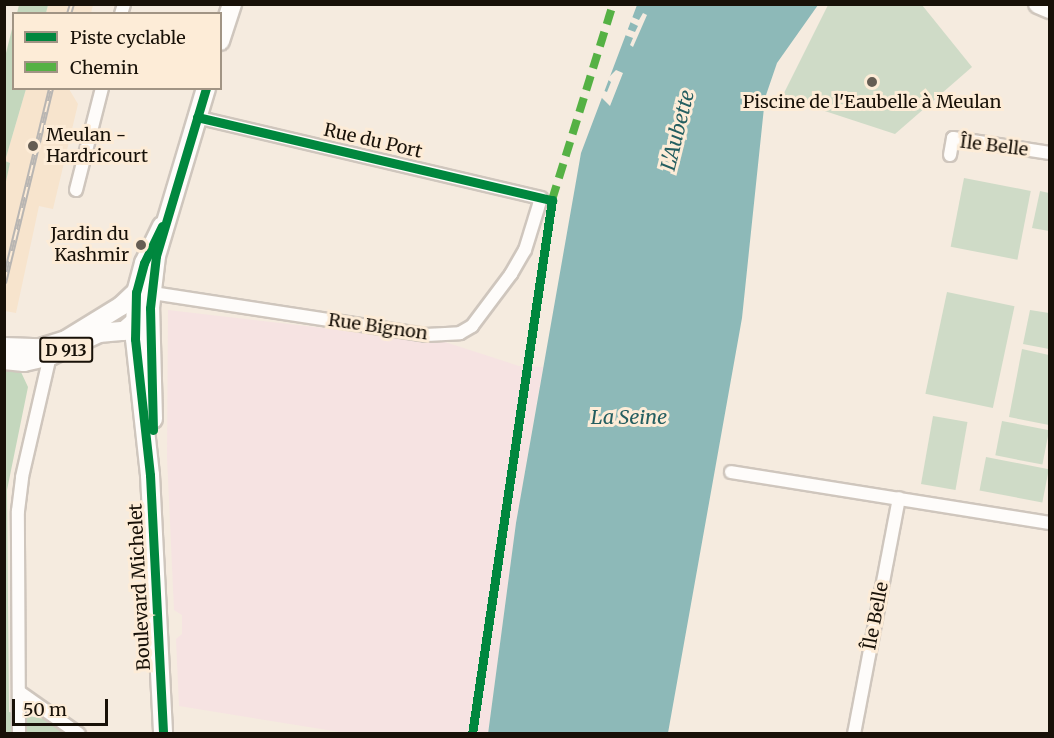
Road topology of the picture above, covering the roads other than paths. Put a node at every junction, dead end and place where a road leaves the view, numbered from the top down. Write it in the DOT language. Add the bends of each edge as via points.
graph roads {
  1 [pos="232,4"];
  2 [pos="1038,4"];
  3 [pos="1050,9"];
  4 [pos="222,35"];
  5 [pos="101,90"];
  6 [pos="205,90"];
  7 [pos="197,117"];
  8 [pos="1050,153"];
  9 [pos="950,155"];
  10 [pos="76,190"];
  11 [pos="541,198"];
  12 [pos="138,314"];
  13 [pos="4,346"];
  14 [pos="51,351"];
  15 [pos="4,360"];
  16 [pos="730,472"];
  17 [pos="899,498"];
  18 [pos="1050,523"];
  19 [pos="21,693"];
  20 [pos="19,734"];
  21 [pos="79,734"];
  22 [pos="163,734"];
  23 [pos="854,734"];
  1 -- 4 [label="main road"];
  2 -- 3 [label="main road"];
  5 -- 10 [label="street"];
  6 -- 7 [label="main road, Boulevard Michelet"];
  7 -- 11 [label="street, Rue du Port"];
  7 -- 12 [label="main road, Boulevard Michelet" via="162,226 144,262"];
  8 -- 9 [label="street, Île Belle" via="952,138"];
  11 -- 12 [label="street, Rue Bignon" via="525,250 511,274 472,326 453,335"];
  12 -- 14 [label="main road, D 913"];
  12 -- 14 [label="main road, D 913" via="99,316"];
  12 -- 22 [label="main road, Boulevard Michelet" via="154,394 150,475"];
  13 -- 14 [label="main road, D 913"];
  14 -- 15 [label="main road, D 913" via="24,362"];
  14 -- 19 [label="street" via="22,477 18,512"];
  16 -- 17 [label="street"];
  17 -- 18 [label="street"];
  17 -- 23 [label="street, Île Belle"];
  19 -- 20 [label="street"];
  19 -- 21 [label="street"];
}
